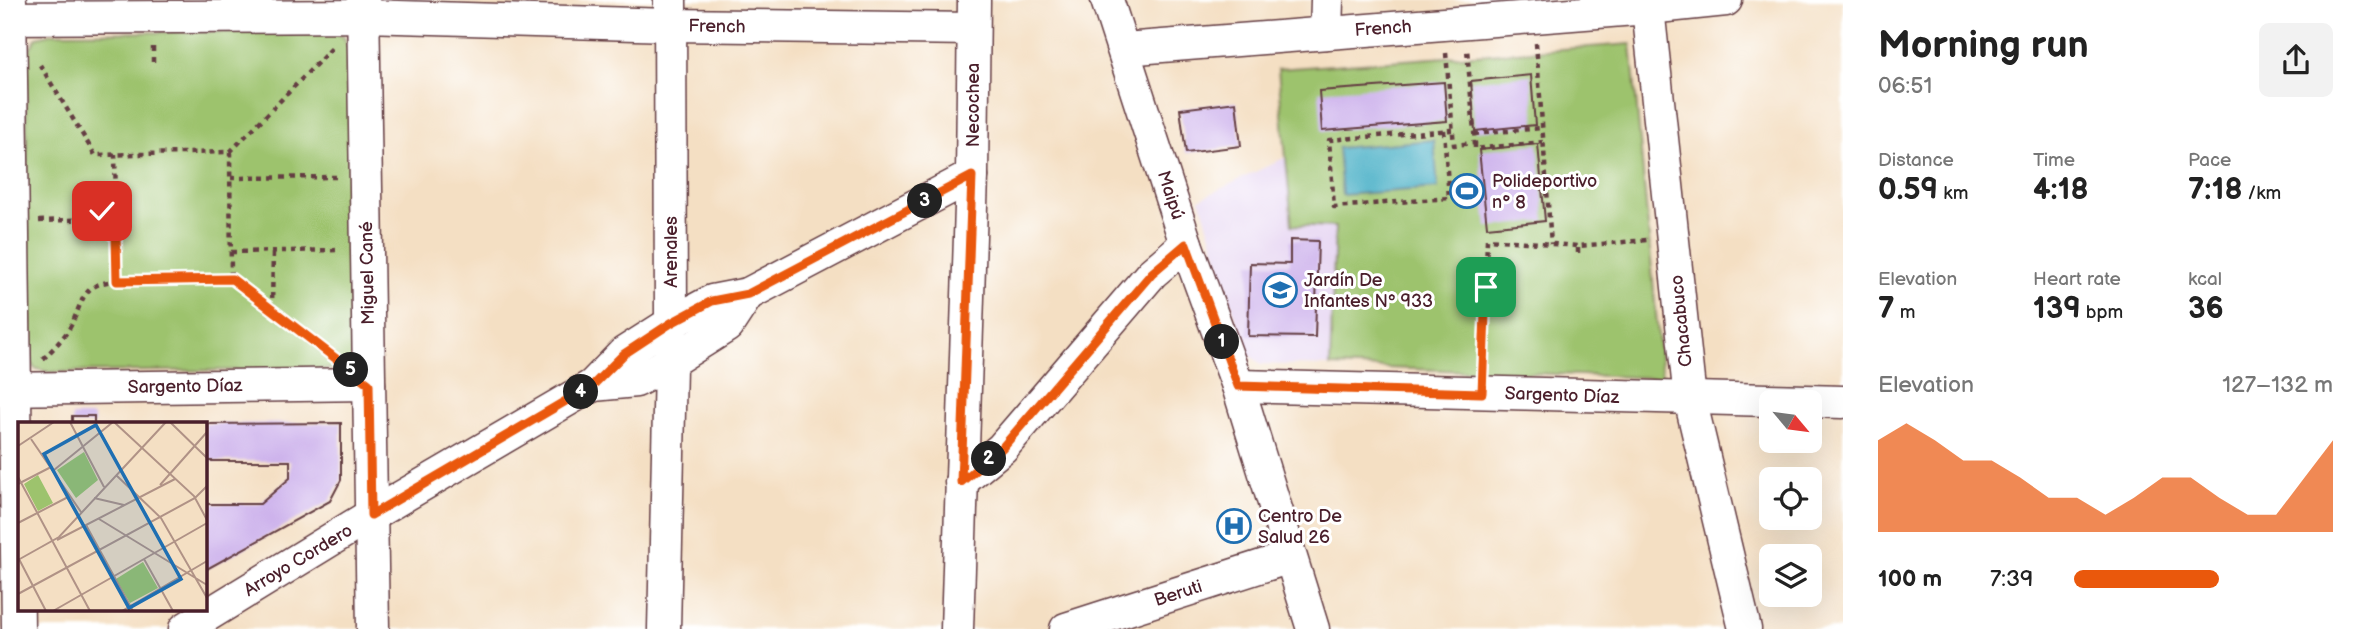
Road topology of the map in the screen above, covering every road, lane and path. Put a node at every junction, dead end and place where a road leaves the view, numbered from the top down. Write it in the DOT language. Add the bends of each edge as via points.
graph roads {
  1 [pos="1107,0"];
  2 [pos="1327,0"];
  3 [pos="1726,0"];
  4 [pos="1693,2"];
  5 [pos="364,8"];
  6 [pos="1648,8"];
  7 [pos="7,12"];
  8 [pos="670,13"];
  9 [pos="974,15"];
  10 [pos="1534,17"];
  11 [pos="1454,23"];
  12 [pos="1326,33"];
  13 [pos="1124,49"];
  14 [pos="39,64"];
  15 [pos="1542,128"];
  16 [pos="1444,130"];
  17 [pos="1452,130"];
  18 [pos="1474,134"];
  19 [pos="1543,142"];
  20 [pos="1475,143"];
  21 [pos="230,152"];
  22 [pos="116,154"];
  23 [pos="972,176"];
  24 [pos="366,177"];
  25 [pos="231,178"];
  26 [pos="101,219"];
  27 [pos="13,221"];
  28 [pos="1672,238"];
  29 [pos="1186,244"];
  30 [pos="1551,244"];
  31 [pos="1578,246"];
  32 [pos="367,250"];
  33 [pos="231,251"];
  34 [pos="273,251"];
  35 [pos="1578,253"];
  36 [pos="232,279"];
  37 [pos="117,281"];
  38 [pos="1486,287"];
  39 [pos="1478,288"];
  40 [pos="748,294"];
  41 [pos="272,309"];
  42 [pos="671,323"];
  43 [pos="670,362"];
  44 [pos="369,384"];
  45 [pos="593,385"];
  46 [pos="1238,386"];
  47 [pos="8,389"];
  48 [pos="1482,393"];
  49 [pos="1690,399"];
  50 [pos="1843,402"];
  51 [pos="961,482"];
  52 [pos="371,515"];
  53 [pos="1290,557"];
  54 [pos="18,629"];
  55 [pos="185,629"];
  56 [pos="373,629"];
  57 [pos="664,629"];
  58 [pos="957,629"];
  59 [pos="1066,629"];
  60 [pos="1313,629"];
  61 [pos="1745,629"];
  1 -- 13 [label="street, Maipú"];
  2 -- 12 [label="street"];
  3 -- 4 [label="street, French"];
  4 -- 6 [label="street, French"];
  5 -- 7 [label="street, French"];
  5 -- 8 [label="street, French"];
  5 -- 21 [label="path"];
  5 -- 24 [label="street, Miguel Cané"];
  6 -- 10 [label="street, French"];
  6 -- 28 [label="street, Chacabuco"];
  7 -- 27 [label="street"];
  8 -- 9 [label="street, French"];
  8 -- 42 [label="street, Arenales"];
  9 -- 23 [label="street, Necochea"];
  10 -- 11 [label="street, French"];
  10 -- 15 [label="path"];
  11 -- 12 [label="street, French"];
  11 -- 17 [label="path"];
  11 -- 18 [label="path"];
  12 -- 13 [label="street, French"];
  13 -- 29 [label="street, Maipú"];
  14 -- 22 [label="path" via="95,155"];
  15 -- 18 [label="path"];
  15 -- 19 [label="path"];
  16 -- 16 [label="path" via="1329,139 1334,207 1449,198"];
  16 -- 17 [label="path"];
  17 -- 20 [label="path" via="1454,145"];
  18 -- 20 [label="path"];
  19 -- 20 [label="path" via="1475,149"];
  19 -- 30 [label="path"];
  21 -- 22 [label="path"];
  21 -- 25 [label="path"];
  22 -- 26 [label="path" via="116,202 106,206"];
  23 -- 40 [label="street, Arroyo Cordero"];
  23 -- 51 [label="street, Necochea"];
  24 -- 25 [label="path"];
  24 -- 32 [label="street, Miguel Cané"];
  25 -- 33 [label="path"];
  26 -- 27 [label="path"];
  26 -- 37 [label="path" via="106,232 116,236"];
  27 -- 47 [label="street"];
  28 -- 31 [label="path"];
  28 -- 49 [label="street, Chacabuco"];
  29 -- 46 [label="street, Maipú"];
  29 -- 51 [label="street" via="1152,273 1002,448"];
  30 -- 31 [label="path"];
  30 -- 38 [label="path" via="1487,239"];
  31 -- 35 [label="path"];
  32 -- 34 [label="path"];
  32 -- 44 [label="street, Miguel Cané"];
  33 -- 34 [label="path"];
  33 -- 36 [label="path"];
  34 -- 41 [label="path"];
  36 -- 37 [label="path"];
  36 -- 41 [label="path"];
  37 -- 47 [label="path" via="88,290 67,333"];
  38 -- 39 [label="path"];
  38 -- 48 [label="path"];
  40 -- 42 [label="street, Arroyo Cordero" via="712,301"];
  40 -- 43 [label="street, Arroyo Cordero" via="727,327"];
  41 -- 44 [label="path"];
  42 -- 43 [label="street, Arenales"];
  42 -- 45 [label="street, Arroyo Cordero" via="624,354"];
  43 -- 45 [label="street, Arroyo Cordero" via="636,381"];
  43 -- 57 [label="street, Arenales"];
  44 -- 47 [label="street, Sargento Díaz"];
  44 -- 52 [label="street, Miguel Cané"];
  45 -- 52 [label="street, Arroyo Cordero"];
  46 -- 48 [label="street, Sargento Díaz"];
  46 -- 53 [label="street, Maipú"];
  47 -- 54 [label="street"];
  48 -- 49 [label="street, Sargento Díaz"];
  49 -- 50 [label="street, Sargento Díaz"];
  49 -- 61 [label="street, Chacabuco"];
  51 -- 58 [label="street, Necochea"];
  52 -- 55 [label="street, Arroyo Cordero"];
  52 -- 56 [label="street, Miguel Cané"];
  53 -- 59 [label="street, Beruti"];
  53 -- 60 [label="street, Maipú"];
}
